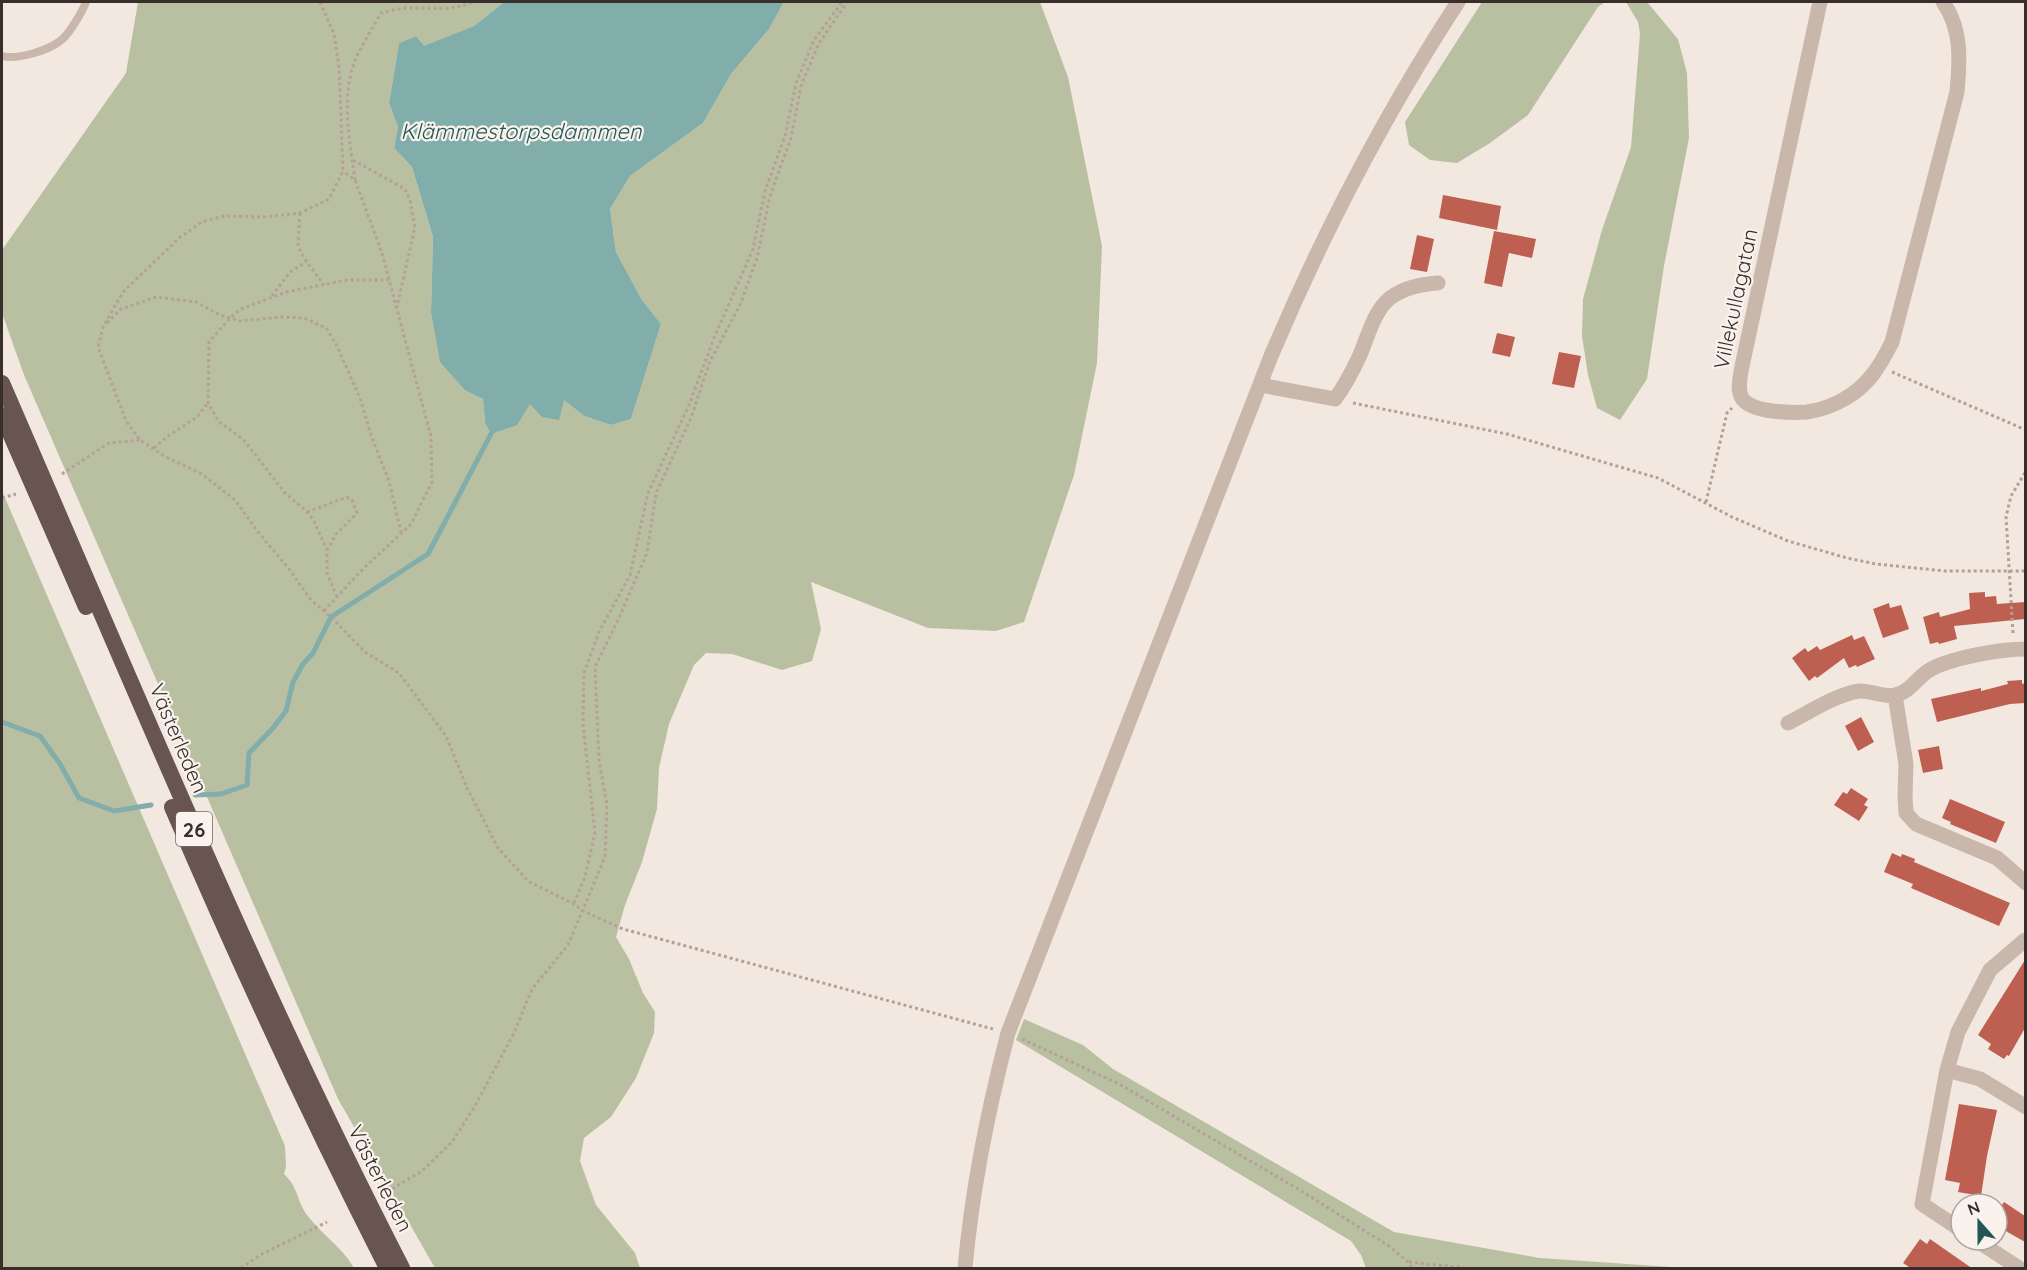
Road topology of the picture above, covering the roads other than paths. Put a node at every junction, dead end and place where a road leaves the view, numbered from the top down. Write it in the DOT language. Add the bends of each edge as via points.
graph roads {
  1 [pos="86,2"];
  2 [pos="1458,2"];
  3 [pos="1820,2"];
  4 [pos="1943,2"];
  5 [pos="2,56"];
  6 [pos="1438,283"];
  7 [pos="2,383"];
  8 [pos="1260,385"];
  9 [pos="2,416"];
  10 [pos="2020,649"];
  11 [pos="1895,695"];
  12 [pos="1788,723"];
  13 [pos="2025,883"];
  14 [pos="2025,940"];
  15 [pos="1947,1070"];
  16 [pos="2025,1107"];
  17 [pos="1949,1222"];
  18 [pos="1994,1252"];
  19 [pos="387,1269"];
  20 [pos="402,1269"];
  21 [pos="965,1269"];
  22 [pos="2019,1269"];
  1 -- 5 [label="lane" via="61,41 12,59"];
  2 -- 8 [label="street" via="1416,66 1368,152 1295,299"];
  3 -- 4 [label="street, Villekullagatan" via="1739,388 1742,399 1750,406 1781,412 1809,412 1847,398 1880,366 1892,342 1957,92 1959,44"];
  6 -- 8 [label="street" via="1422,284 1388,299 1374,318 1359,357 1335,399"];
  7 -- 20 [label="highway, Västerleden / 26" via="213,872 321,1107"];
  8 -- 21 [label="street" via="1008,1033 992,1096"];
  9 -- 19 [label="highway, Västerleden / 26" via="257,1000"];
  10 -- 11 [label="street" via="1935,667 1908,690"];
  11 -- 12 [label="street" via="1856,691"];
  11 -- 13 [label="street" via="1906,764 1906,813 1916,824 1997,858"];
  14 -- 15 [label="street" via="1990,970 1958,1032"];
  15 -- 16 [label="street" via="1980,1079"];
  15 -- 17 [label="street" via="1922,1204"];
  18 -- 22 [label="street"];
}
